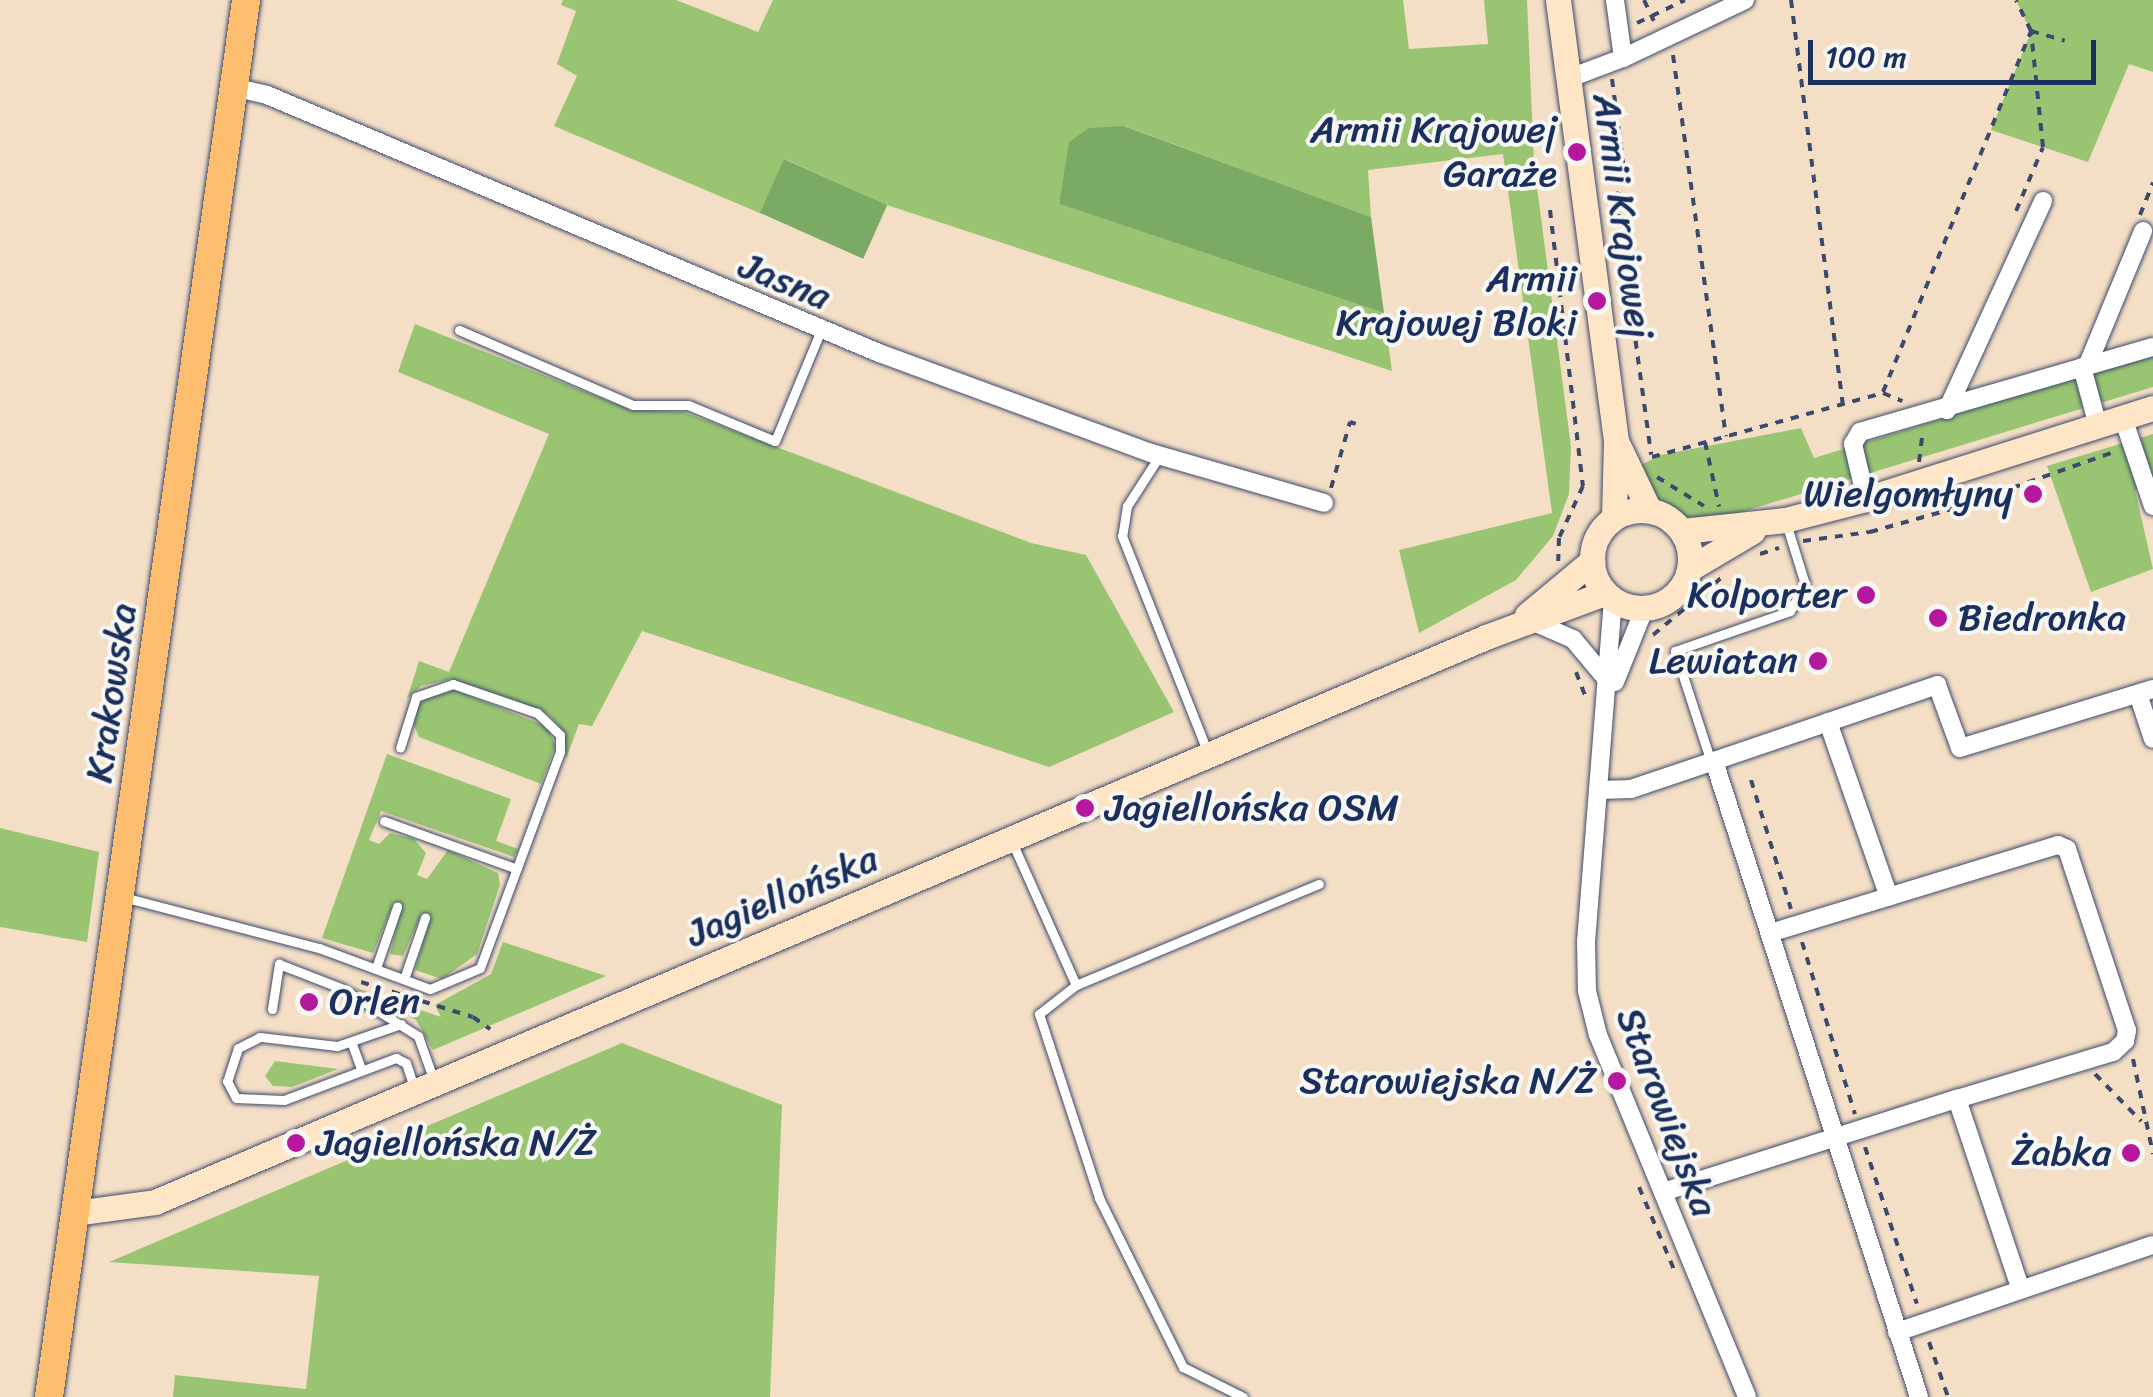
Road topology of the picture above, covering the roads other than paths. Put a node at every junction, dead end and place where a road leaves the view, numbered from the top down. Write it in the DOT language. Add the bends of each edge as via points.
graph roads {
  1 [pos="246,0"];
  2 [pos="1558,0"];
  3 [pos="1615,0"];
  4 [pos="1744,0"];
  5 [pos="1616,60"];
  6 [pos="1567,80"];
  7 [pos="234,87"];
  8 [pos="2043,201"];
  9 [pos="2143,231"];
  10 [pos="459,330"];
  11 [pos="820,330"];
  12 [pos="2153,347"];
  13 [pos="2085,366"];
  14 [pos="2153,408"];
  15 [pos="1947,410"];
  16 [pos="2110,422"];
  17 [pos="1616,441"];
  18 [pos="1160,455"];
  19 [pos="1866,500"];
  20 [pos="1325,503"];
  21 [pos="2153,506"];
  22 [pos="1649,510"];
  23 [pos="1614,518"];
  24 [pos="1782,529"];
  25 [pos="1682,532"];
  26 [pos="1592,561"];
  27 [pos="1689,569"];
  28 [pos="1609,596"];
  29 [pos="1645,608"];
  30 [pos="1524,624"];
  31 [pos="1609,682"];
  32 [pos="2145,692"];
  33 [pos="1608,702"];
  34 [pos="1828,722"];
  35 [pos="2153,739"];
  36 [pos="400,748"];
  37 [pos="1209,755"];
  38 [pos="1712,762"];
  39 [pos="1599,790"];
  40 [pos="384,821"];
  41 [pos="1011,840"];
  42 [pos="516,869"];
  43 [pos="1319,884"];
  44 [pos="121,896"];
  45 [pos="1888,897"];
  46 [pos="397,907"];
  47 [pos="425,918"];
  48 [pos="1770,933"];
  49 [pos="376,968"];
  50 [pos="404,979"];
  51 [pos="1076,986"];
  52 [pos="272,1010"];
  53 [pos="401,1024"];
  54 [pos="352,1044"];
  55 [pos="360,1069"];
  56 [pos="425,1088"];
  57 [pos="1958,1099"];
  58 [pos="1831,1138"];
  59 [pos="1663,1192"];
  60 [pos="75,1212"];
  61 [pos="2153,1246"];
  62 [pos="2021,1290"];
  63 [pos="1897,1332"];
  64 [pos="49,1397"];
  65 [pos="1242,1397"];
  66 [pos="1746,1397"];
  67 [pos="1918,1397"];
  1 -- 7 [label="main road, Krakowska"];
  2 -- 6 [label="street, Armii Krajowej"];
  3 -- 5 [label="street"];
  4 -- 5 [label="street"];
  5 -- 6 [label="street"];
  6 -- 17 [label="street, Armii Krajowej"];
  7 -- 11 [label="street, Jasna" via="267,95"];
  7 -- 44 [label="main road, Krakowska"];
  8 -- 15 [label="street"];
  9 -- 13 [label="street"];
  10 -- 11 [label="lane" via="633,404 688,405 775,441"];
  11 -- 18 [label="street, Jasna"];
  12 -- 13 [label="street"];
  13 -- 15 [label="street"];
  13 -- 16 [label="street"];
  14 -- 16 [label="street"];
  15 -- 19 [label="street" via="1860,432 1853,444"];
  16 -- 19 [label="street"];
  16 -- 21 [label="street" via="2132,446"];
  17 -- 22 [label="street, Armii Krajowej"];
  17 -- 23 [label="street, Armii Krajowej"];
  18 -- 20 [label="street, Jasna"];
  18 -- 37 [label="lane" via="1128,506 1122,536"];
  19 -- 24 [label="street"];
  22 -- 23 [label="street"];
  22 -- 25 [label="street"];
  23 -- 26 [label="street" via="1594,544"];
  24 -- 25 [label="street"];
  24 -- 27 [label="street"];
  24 -- 38 [label="lane" via="1806,584 1790,611 1675,651"];
  25 -- 27 [label="street"];
  26 -- 28 [label="street"];
  26 -- 30 [label="street, Jagiellońska"];
  27 -- 29 [label="street" via="1673,596"];
  28 -- 29 [label="street"];
  28 -- 30 [label="street, Jagiellońska"];
  28 -- 31 [label="street, Starowiejska"];
  29 -- 33 [label="street"];
  30 -- 31 [label="street" via="1573,639"];
  30 -- 37 [label="street, Jagiellońska"];
  31 -- 33 [label="street, Starowiejska"];
  32 -- 34 [label="street" via="1960,748 1937,685"];
  32 -- 35 [label="street"];
  33 -- 39 [label="street, Starowiejska"];
  34 -- 38 [label="street"];
  34 -- 45 [label="street"];
  36 -- 42 [label="lane" via="416,697 432,686 453,684 550,722 560,735 560,752"];
  37 -- 41 [label="street, Jagiellońska"];
  38 -- 39 [label="street" via="1631,789"];
  38 -- 48 [label="street"];
  39 -- 59 [label="street, Starowiejska" via="1587,990 1598,1035"];
  40 -- 42 [label="lane"];
  41 -- 51 [label="lane"];
  41 -- 56 [label="street, Jagiellońska"];
  42 -- 50 [label="lane" via="480,968 430,988"];
  43 -- 51 [label="lane"];
  44 -- 49 [label="lane"];
  44 -- 60 [label="main road, Krakowska"];
  45 -- 48 [label="street"];
  45 -- 57 [label="street" via="2058,845 2067,849 2127,1030 2125,1041 2083,1061"];
  46 -- 49 [label="lane"];
  47 -- 50 [label="lane"];
  48 -- 58 [label="street"];
  49 -- 50 [label="lane"];
  51 -- 65 [label="lane" via="1039,1014 1099,1198 1183,1366"];
  52 -- 53 [label="lane" via="279,964 342,988"];
  53 -- 54 [label="lane"];
  53 -- 56 [label="lane" via="418,1036"];
  54 -- 55 [label="lane"];
  54 -- 55 [label="lane" via="260,1036 238,1048 228,1080 236,1098 284,1100"];
  55 -- 56 [label="lane" via="405,1062"];
  56 -- 60 [label="street, Jagiellońska" via="155,1202"];
  57 -- 58 [label="street"];
  57 -- 62 [label="street"];
  58 -- 59 [label="street"];
  58 -- 63 [label="street"];
  59 -- 66 [label="street, Starowiejska"];
  60 -- 64 [label="main road, Krakowska"];
  61 -- 62 [label="street"];
  62 -- 63 [label="street"];
  63 -- 67 [label="street"];
}
